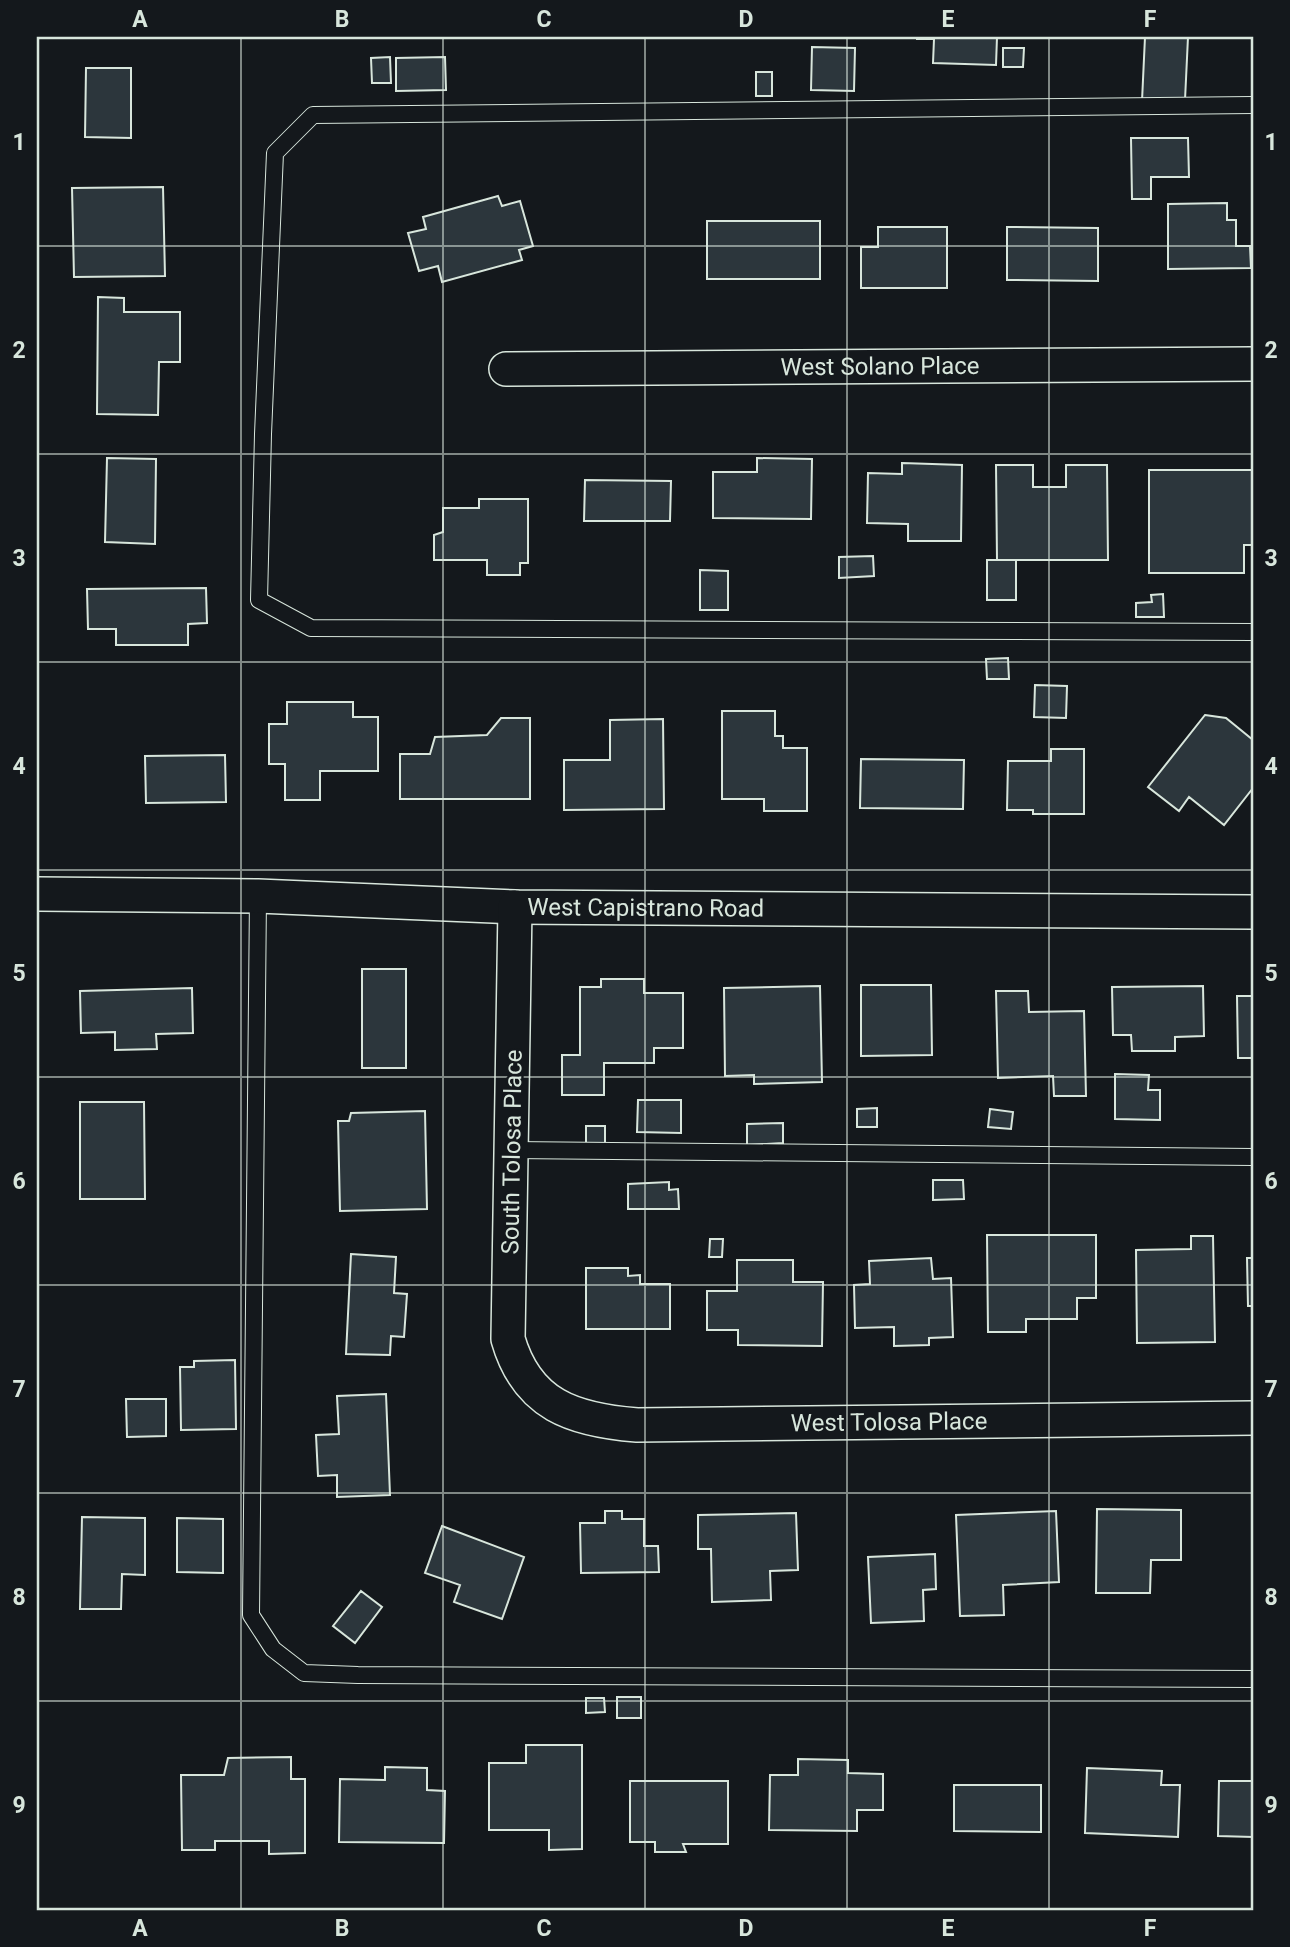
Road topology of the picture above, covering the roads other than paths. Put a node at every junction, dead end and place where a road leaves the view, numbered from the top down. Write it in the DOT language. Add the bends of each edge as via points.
graph roads {
  1 [pos="1253,105"];
  2 [pos="1253,364"];
  3 [pos="506,369"];
  4 [pos="1253,632"];
  5 [pos="37,894"];
  6 [pos="257,896"];
  7 [pos="515,907"];
  8 [pos="1253,912"];
  9 [pos="512,1150"];
  10 [pos="1253,1157"];
  11 [pos="535,1388"];
  12 [pos="1253,1418"];
  13 [pos="1253,1679"];
  1 -- 4 [label="lane" via="313,115 275,153 258,600 311,628"];
  2 -- 3 [label="street, West Solano Place"];
  5 -- 6 [label="street, West Capistrano Road"];
  6 -- 7 [label="street, West Capistrano Road"];
  6 -- 13 [label="lane" via="251,1615 273,1649 304,1673 358,1675"];
  7 -- 8 [label="street, West Capistrano Road"];
  7 -- 9 [label="street, South Tolosa Place"];
  9 -- 10 [label="lane"];
  9 -- 11 [label="street, South Tolosa Place" via="508,1339 514,1358"];
  11 -- 12 [label="street, West Tolosa Place" via="546,1401 574,1414 636,1425"];
}
